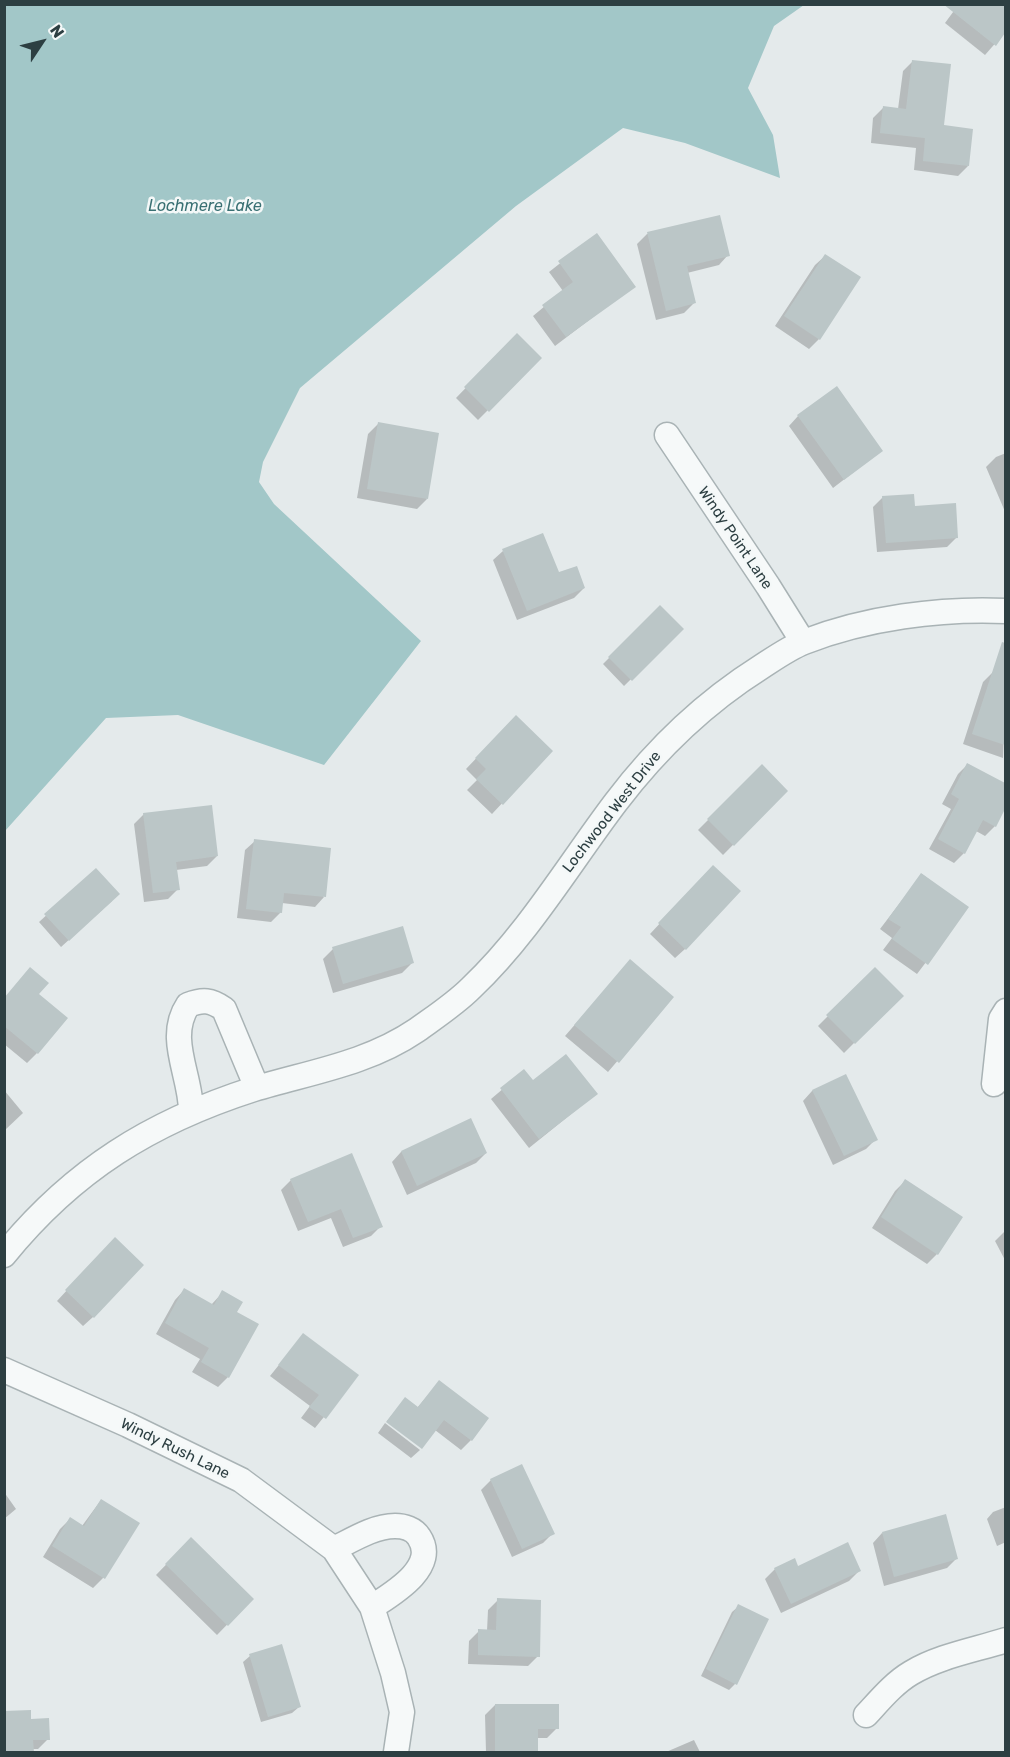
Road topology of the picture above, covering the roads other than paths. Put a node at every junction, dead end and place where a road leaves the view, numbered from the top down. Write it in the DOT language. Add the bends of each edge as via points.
graph roads {
  1 [pos="667,435"];
  2 [pos="1005,610"];
  3 [pos="803,642"];
  4 [pos="1005,1011"];
  5 [pos="994,1084"];
  6 [pos="257,1088"];
  7 [pos="191,1111"];
  8 [pos="4,1254"];
  9 [pos="4,1370"];
  10 [pos="334,1549"];
  11 [pos="372,1607"];
  12 [pos="1005,1640"];
  13 [pos="866,1715"];
  14 [pos="396,1752"];
  1 -- 3 [label="street, Windy Point Lane"];
  2 -- 3 [label="street, Lochwood West Drive" via="909,615"];
  3 -- 6 [label="street, Lochwood West Drive" via="742,679 676,733 617,800 516,936 471,989 413,1032 381,1049 344,1066"];
  4 -- 5 [label="street"];
  6 -- 7 [label="street, Lochwood West Drive"];
  6 -- 7 [label="street" via="224,1009 202,1000 188,1005 178,1023"];
  7 -- 8 [label="street, Lochwood West Drive" via="139,1136 96,1164 56,1197"];
  9 -- 10 [label="street, Windy Rush Lane" via="241,1480"];
  10 -- 11 [label="street, Windy Rush Lane"];
  10 -- 11 [label="street" via="392,1526 405,1527 420,1539 424,1551 414,1573"];
  11 -- 14 [label="street, Windy Rush Lane" via="402,1712"];
  12 -- 13 [label="street" via="911,1673"];
}
